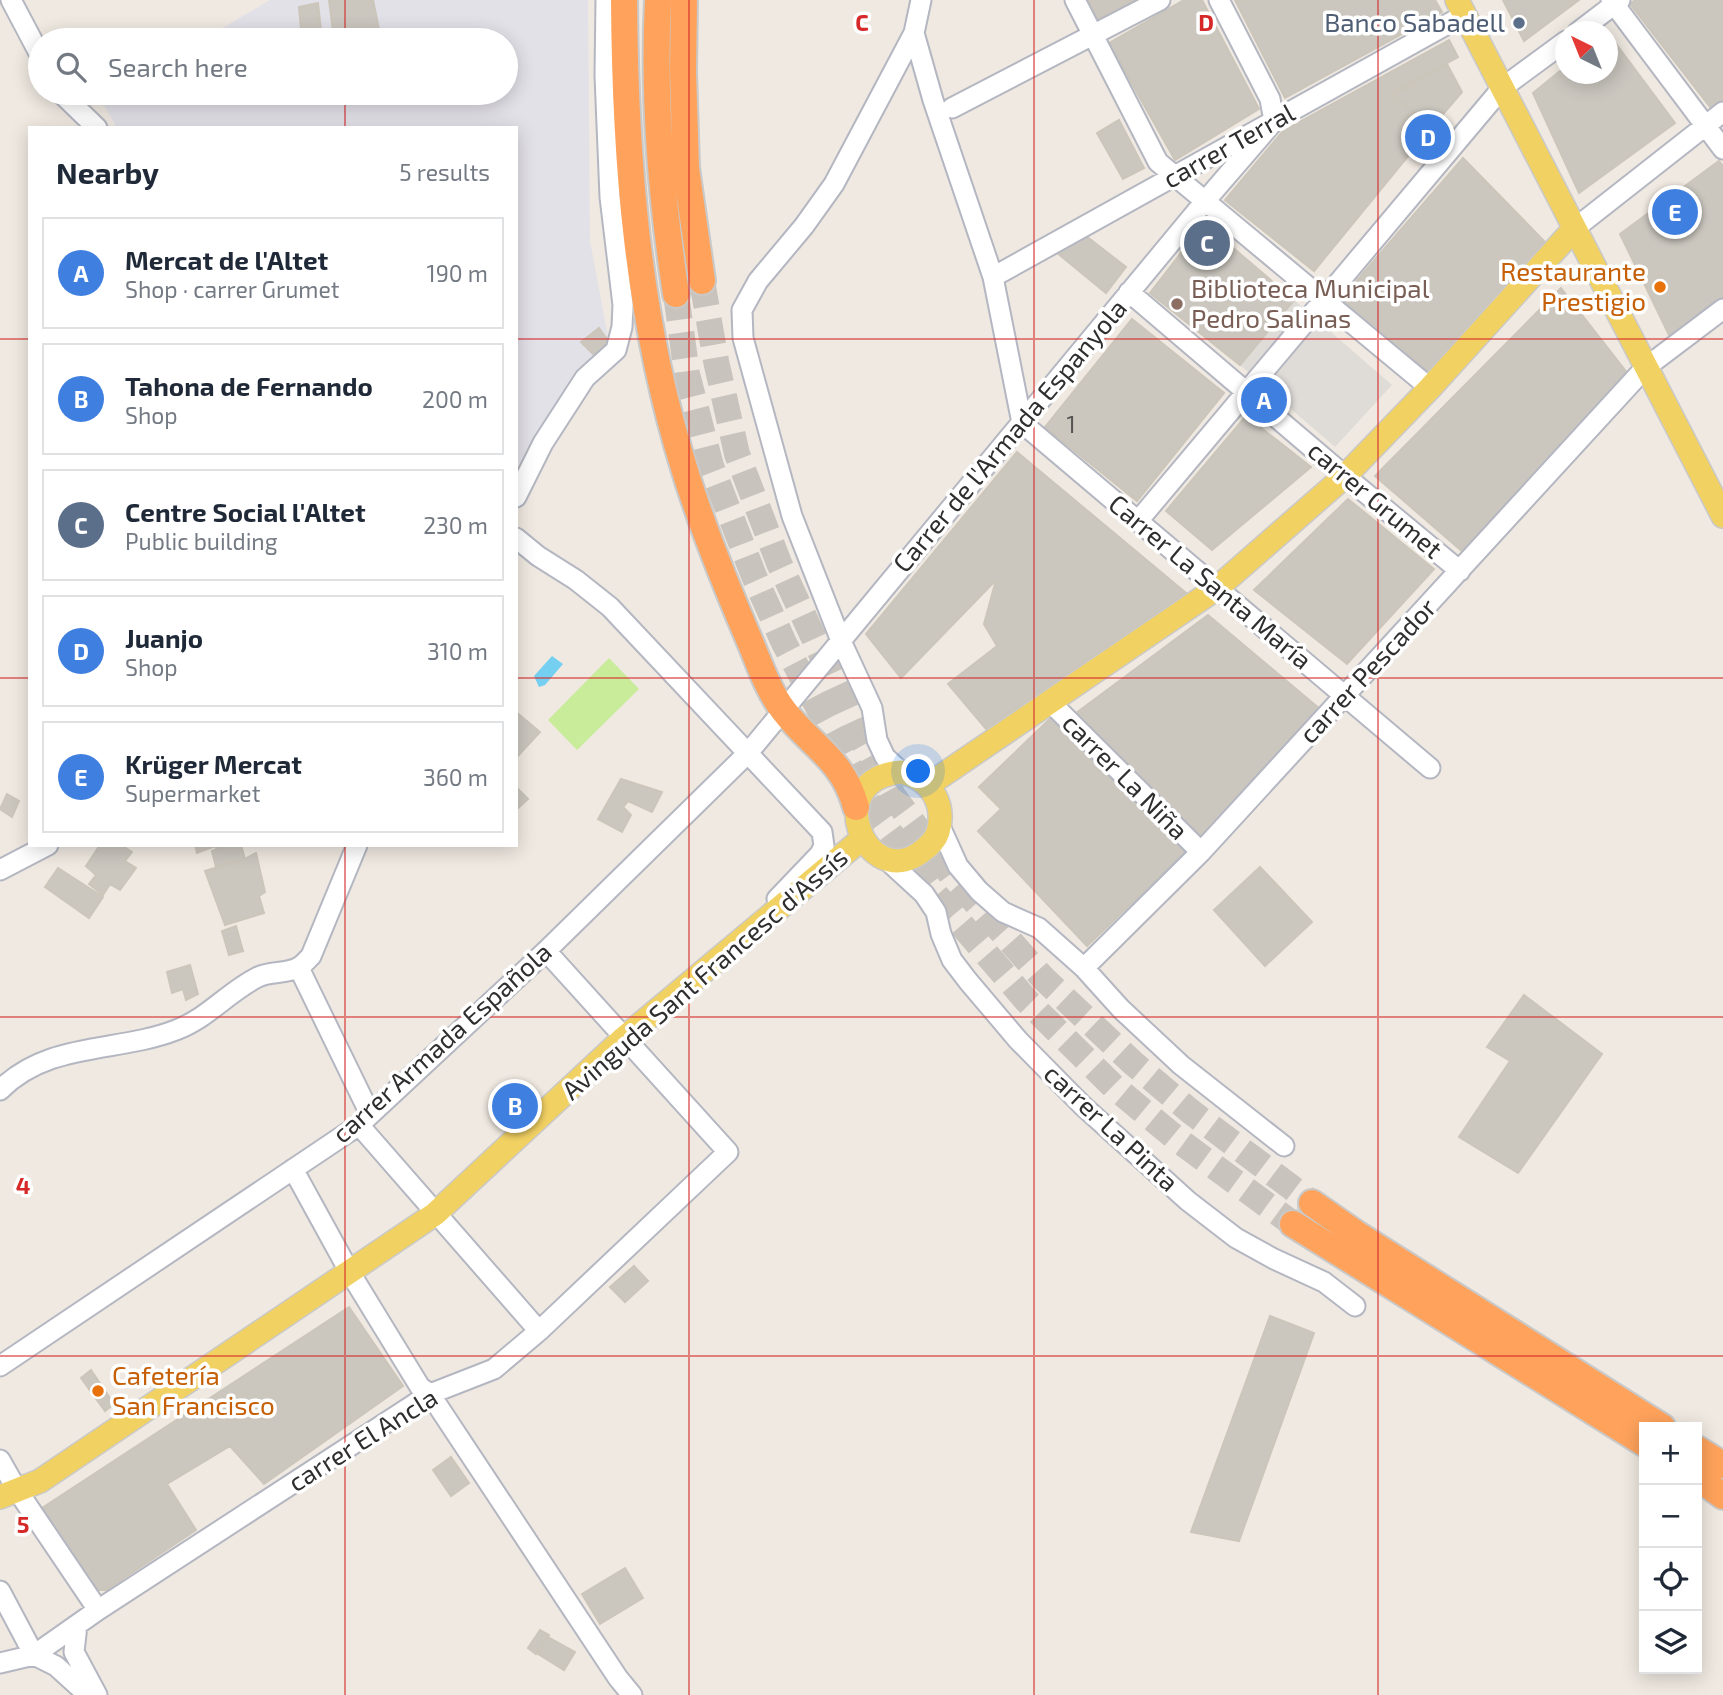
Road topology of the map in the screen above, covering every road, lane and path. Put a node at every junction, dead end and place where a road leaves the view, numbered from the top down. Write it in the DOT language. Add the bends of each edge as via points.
graph roads {
  1 [pos="11,0"];
  2 [pos="606,0"];
  3 [pos="624,0"];
  4 [pos="658,0"];
  5 [pos="684,0"];
  6 [pos="921,0"];
  7 [pos="1075,0"];
  8 [pos="1160,0"];
  9 [pos="1219,0"];
  10 [pos="1615,1"];
  11 [pos="1461,8"];
  12 [pos="1591,21"];
  13 [pos="28,32"];
  14 [pos="914,33"];
  15 [pos="1093,35"];
  16 [pos="1555,49"];
  17 [pos="1502,88"];
  18 [pos="73,105"];
  19 [pos="953,108"];
  20 [pos="1723,112"];
  21 [pos="1273,121"];
  22 [pos="1705,125"];
  23 [pos="95,126"];
  24 [pos="1723,149"];
  25 [pos="1175,176"];
  26 [pos="1206,200"];
  27 [pos="1574,229"];
  28 [pos="993,277"];
  29 [pos="702,281"];
  30 [pos="1129,292"];
  31 [pos="676,294"];
  32 [pos="1324,299"];
  33 [pos="1723,309"];
  34 [pos="1645,368"];
  35 [pos="1430,388"];
  36 [pos="1247,391"];
  37 [pos="1022,423"];
  38 [pos="1345,476"];
  39 [pos="518,493"];
  40 [pos="1723,516"];
  41 [pos="1138,521"];
  42 [pos="518,540"];
  43 [pos="1460,571"];
  44 [pos="1217,588"];
  45 [pos="841,641"];
  46 [pos="1344,696"];
  47 [pos="1049,701"];
  48 [pos="783,710"];
  49 [pos="748,753"];
  50 [pos="1430,768"];
  51 [pos="901,772"];
  52 [pos="928,785"];
  53 [pos="856,807"];
  54 [pos="939,824"];
  55 [pos="863,838"];
  56 [pos="44,847"];
  57 [pos="356,847"];
  58 [pos="1201,852"];
  59 [pos="917,855"];
  60 [pos="887,860"];
  61 [pos="0,870"];
  62 [pos="924,894"];
  63 [pos="733,945"];
  64 [pos="546,951"];
  65 [pos="299,968"];
  66 [pos="1084,968"];
  67 [pos="624,1038"];
  68 [pos="0,1090"];
  69 [pos="364,1119"];
  70 [pos="1284,1146"];
  71 [pos="293,1169"];
  72 [pos="1312,1203"];
  73 [pos="435,1214"];
  74 [pos="1293,1224"];
  75 [pos="349,1271"];
  76 [pos="1355,1306"];
  77 [pos="539,1331"];
  78 [pos="0,1366"];
  79 [pos="430,1394"];
  80 [pos="1654,1422"];
  81 [pos="1639,1440"];
  82 [pos="1702,1452"];
  83 [pos="0,1461"];
  84 [pos="1723,1465"];
  85 [pos="1702,1481"];
  86 [pos="8,1494"];
  87 [pos="1723,1496"];
  88 [pos="0,1591"];
  89 [pos="98,1610"];
  90 [pos="77,1625"];
  91 [pos="34,1655"];
  92 [pos="0,1663"];
  93 [pos="88,1695"];
  94 [pos="97,1695"];
  95 [pos="632,1695"];
  1 -- 13 [label="street"];
  2 -- 39 [label="street" via="610,197 624,305 622,327 616,350 586,378 543,443"];
  3 -- 48 [label="highway" via="630,184 651,335 684,471 740,620"];
  4 -- 31 [label="highway" via="658,154"];
  5 -- 29 [label="highway" via="686,168"];
  6 -- 14 [label="street"];
  7 -- 15 [label="street"];
  8 -- 15 [label="street"];
  9 -- 21 [label="street" via="1270,99"];
  10 -- 12 [label="street"];
  10 -- 22 [label="street"];
  11 -- 17 [label="main road"];
  11 -- 21 [label="street, carrer Terral"];
  14 -- 28 [label="street"];
  14 -- 45 [label="street" via="834,184 758,281 742,310 743,338 792,516"];
  15 -- 19 [label="street"];
  15 -- 25 [label="street" via="1158,162"];
  16 -- 17 [label="street"];
  17 -- 27 [label="main road"];
  17 -- 32 [label="street"];
  18 -- 23 [label="street"];
  20 -- 22 [label="street"];
  21 -- 25 [label="street, carrer Terral"];
  21 -- 26 [label="street, Carrer de l'Armada Espanyola"];
  22 -- 24 [label="street"];
  22 -- 27 [label="street"];
  25 -- 26 [label="street"];
  25 -- 28 [label="street, carrer Terral"];
  26 -- 30 [label="street, Carrer de l'Armada Espanyola"];
  26 -- 32 [label="street"];
  27 -- 34 [label="main road"];
  27 -- 35 [label="main road"];
  28 -- 37 [label="street"];
  30 -- 36 [label="street, carrer Grumet"];
  30 -- 37 [label="street, Carrer de l'Armada Espanyola"];
  32 -- 35 [label="street"];
  32 -- 36 [label="street"];
  33 -- 34 [label="street, carrer Pescador"];
  34 -- 40 [label="main road"];
  34 -- 43 [label="street, carrer Pescador"];
  35 -- 38 [label="main road"];
  36 -- 38 [label="street, carrer Grumet"];
  36 -- 41 [label="street"];
  37 -- 41 [label="street, Carrer La Santa María"];
  37 -- 45 [label="street, Carrer de l'Armada Espanyola"];
  38 -- 43 [label="street, carrer Grumet"];
  38 -- 44 [label="main road"];
  41 -- 44 [label="street, Carrer La Santa María"];
  42 -- 49 [label="street" via="610,607"];
  43 -- 46 [label="street, carrer Pescador"];
  44 -- 46 [label="street, Carrer La Santa María"];
  44 -- 47 [label="main road"];
  45 -- 48 [label="street, Carrer de l'Armada Espanyola"];
  45 -- 51 [label="street" via="872,708 877,740 885,757"];
  46 -- 50 [label="street, Carrer La Santa María"];
  46 -- 58 [label="street, carrer Pescador"];
  47 -- 52 [label="main road"];
  47 -- 58 [label="street, carrer La Niña"];
  48 -- 49 [label="street, Carrer de l'Armada Espanyola"];
  48 -- 53 [label="highway" via="836,765"];
  49 -- 63 [label="street" via="822,832 824,846"];
  49 -- 64 [label="street, carrer Armada Española"];
  51 -- 52 [label="main road"];
  51 -- 53 [label="main road" via="866,787"];
  52 -- 54 [label="main road" via="940,806"];
  53 -- 55 [label="main road"];
  54 -- 59 [label="main road" via="936,837"];
  54 -- 66 [label="street" via="958,866 978,891 1003,912 1039,928"];
  55 -- 60 [label="main road"];
  55 -- 63 [label="main road, Avinguda Sant Francesc d'Assís"];
  56 -- 61 [label="street"];
  57 -- 65 [label="street" via="311,956"];
  58 -- 66 [label="street, carrer Pescador"];
  59 -- 60 [label="main road"];
  59 -- 62 [label="street, carrer La Pinta"];
  60 -- 62 [label="street, carrer La Pinta"];
  62 -- 76 [label="street, carrer La Pinta" via="936,912 952,960 1018,1040 1083,1106 1188,1201 1237,1238 1324,1282"];
  63 -- 67 [label="main road, Avinguda Sant Francesc d'Assís"];
  64 -- 67 [label="street"];
  64 -- 69 [label="street, carrer Armada Española"];
  65 -- 68 [label="street" via="264,974 202,1018 175,1031 53,1057 26,1068"];
  65 -- 69 [label="street"];
  66 -- 70 [label="street" via="1181,1065"];
  67 -- 73 [label="main road, Avinguda Sant Francesc d'Assís"];
  67 -- 77 [label="street, carrer El Ancla" via="728,1152"];
  69 -- 71 [label="street, carrer Armada Española"];
  69 -- 73 [label="street"];
  71 -- 75 [label="street"];
  71 -- 78 [label="street, carrer Armada Española"];
  72 -- 80 [label="highway"];
  73 -- 75 [label="main road, Avinguda Sant Francesc d'Assís"];
  73 -- 77 [label="street"];
  74 -- 81 [label="highway"];
  75 -- 79 [label="street" via="420,1387"];
  75 -- 86 [label="main road, Avinguda Sant Francesc d'Assís" via="40,1481"];
  77 -- 79 [label="street, carrer El Ancla" via="494,1369"];
  79 -- 89 [label="street, carrer El Ancla"];
  79 -- 95 [label="street"];
  82 -- 84 [label="highway"];
  83 -- 86 [label="street"];
  85 -- 87 [label="highway"];
  86 -- 89 [label="street"];
  88 -- 91 [label="street"];
  89 -- 90 [label="street, carrer El Ancla"];
  90 -- 91 [label="street, carrer El Ancla"];
  90 -- 94 [label="street" via="74,1651"];
  91 -- 92 [label="street, carrer El Ancla"];
  91 -- 93 [label="street" via="55,1666"];
}
